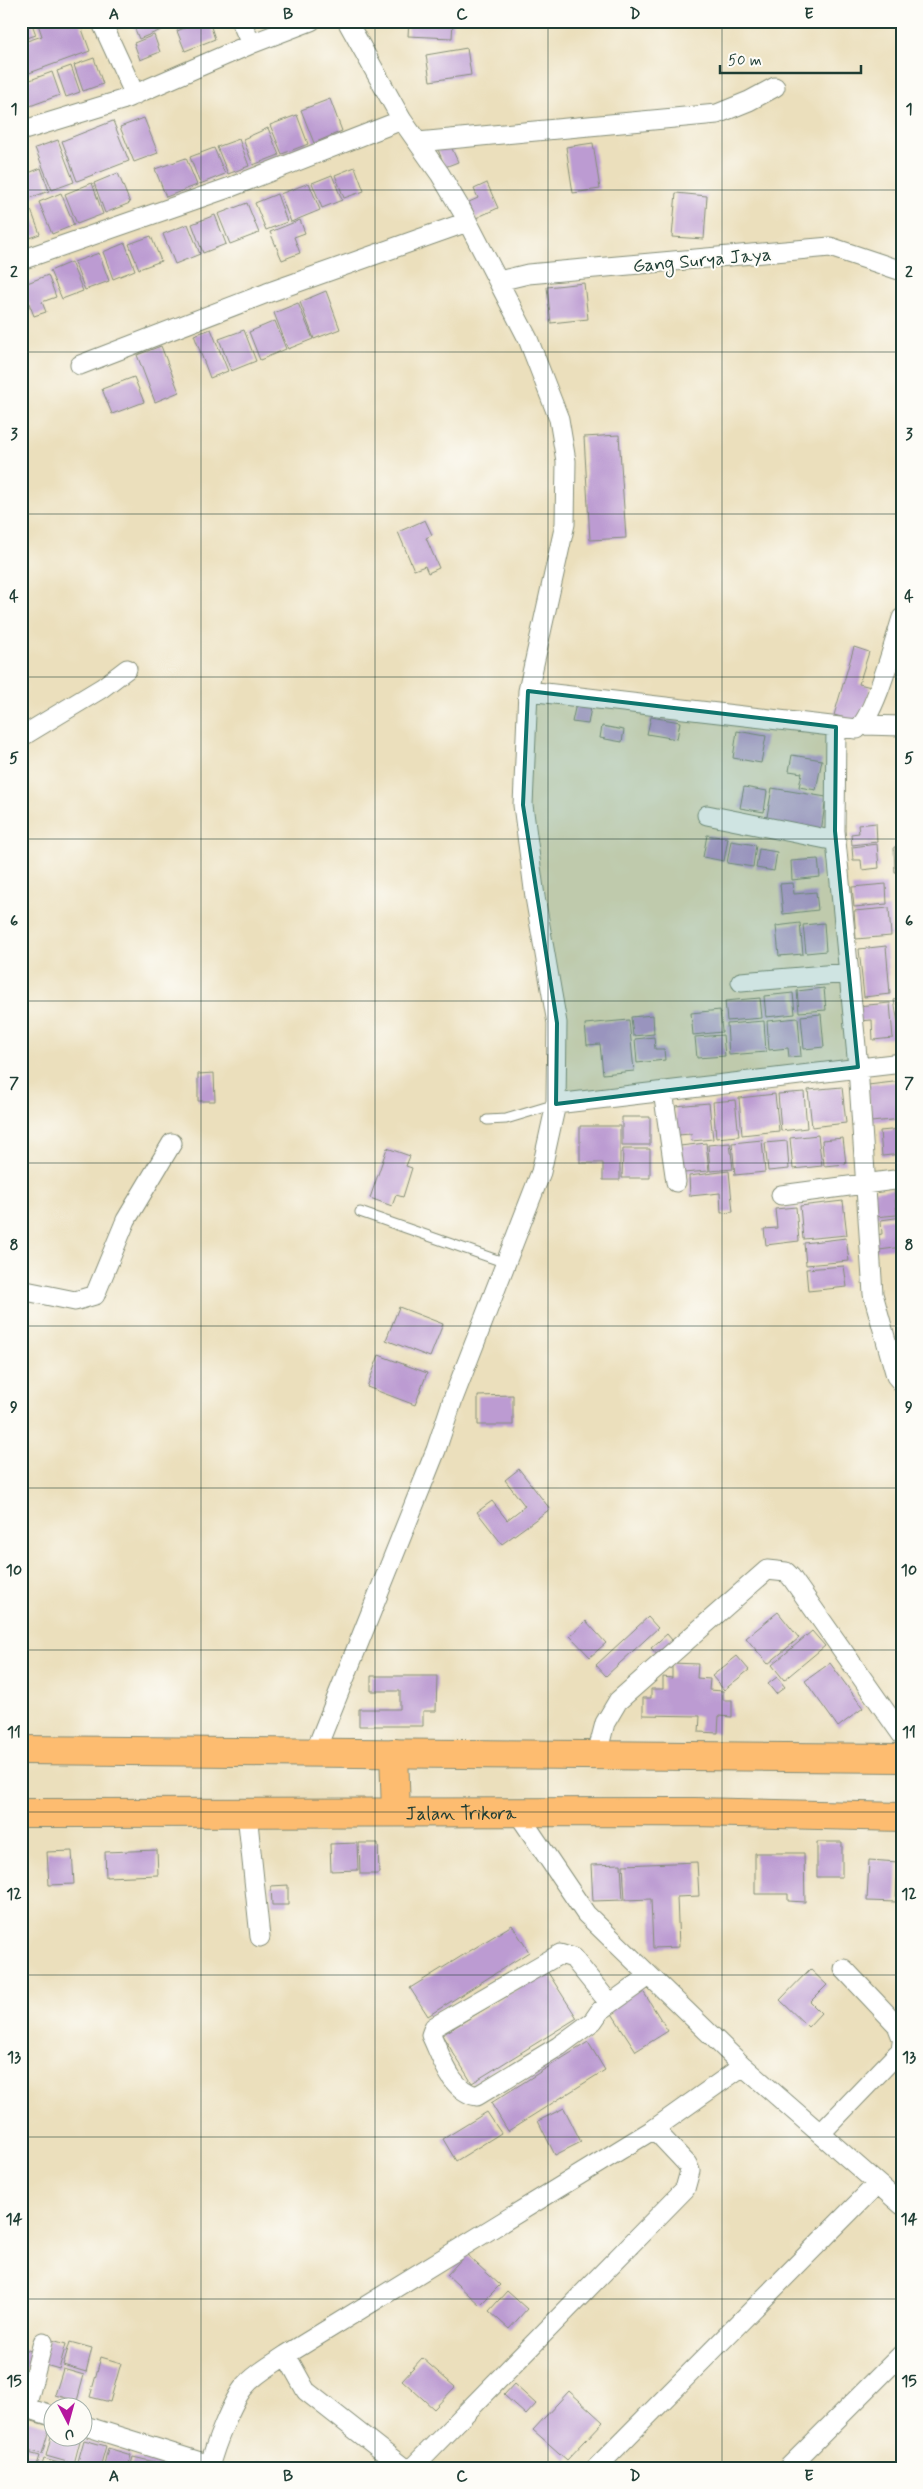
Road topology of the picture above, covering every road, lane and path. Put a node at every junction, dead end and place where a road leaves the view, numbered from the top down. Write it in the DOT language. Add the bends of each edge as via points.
graph roads {
  1 [pos="101,21"];
  2 [pos="241,21"];
  3 [pos="311,21"];
  4 [pos="346,21"];
  5 [pos="251,44"];
  6 [pos="775,87"];
  7 [pos="135,95"];
  8 [pos="402,120"];
  9 [pos="22,129"];
  10 [pos="418,142"];
  11 [pos="468,222"];
  12 [pos="21,260"];
  13 [pos="902,271"];
  14 [pos="499,281"];
  15 [pos="80,365"];
  16 [pos="902,618"];
  17 [pos="126,669"];
  18 [pos="528,691"];
  19 [pos="862,725"];
  20 [pos="902,726"];
  21 [pos="836,727"];
  22 [pos="21,737"];
  23 [pos="707,815"];
  24 [pos="836,841"];
  25 [pos="849,973"];
  26 [pos="741,982"];
  27 [pos="902,1063"];
  28 [pos="858,1066"];
  29 [pos="663,1091"];
  30 [pos="556,1104"];
  31 [pos="486,1120"];
  32 [pos="172,1143"];
  33 [pos="902,1179"];
  34 [pos="676,1182"];
  35 [pos="866,1185"];
  36 [pos="780,1195"];
  37 [pos="360,1212"];
  38 [pos="506,1263"];
  39 [pos="21,1290"];
  40 [pos="902,1383"];
  41 [pos="902,1735"];
  42 [pos="21,1750"];
  43 [pos="315,1752"];
  44 [pos="394,1753"];
  45 [pos="597,1754"];
  46 [pos="902,1758"];
  47 [pos="396,1812"];
  48 [pos="517,1812"];
  49 [pos="247,1813"];
  50 [pos="21,1814"];
  51 [pos="902,1817"];
  52 [pos="260,1938"];
  53 [pos="844,1969"];
  54 [pos="649,1976"];
  55 [pos="610,2004"];
  56 [pos="902,2038"];
  57 [pos="902,2042"];
  58 [pos="743,2066"];
  59 [pos="654,2129"];
  60 [pos="821,2133"];
  61 [pos="877,2184"];
  62 [pos="902,2205"];
  63 [pos="43,2342"];
  64 [pos="902,2354"];
  65 [pos="286,2355"];
  66 [pos="24,2407"];
  67 [pos="42,2413"];
  68 [pos="92,2428"];
  69 [pos="209,2466"];
  70 [pos="404,2468"];
  71 [pos="412,2468"];
  72 [pos="596,2468"];
  73 [pos="788,2468"];
  1 -- 7 [label="street"];
  2 -- 5 [label="street"];
  3 -- 5 [label="street"];
  4 -- 8 [label="street"];
  5 -- 7 [label="street"];
  6 -- 10 [label="street" via="717,114"];
  7 -- 9 [label="street"];
  8 -- 10 [label="street"];
  8 -- 12 [label="street" via="231,187"];
  10 -- 11 [label="street"];
  11 -- 14 [label="street"];
  11 -- 15 [label="street"];
  13 -- 14 [label="street, Gang Surya Jaya" via="830,247 528,274"];
  14 -- 18 [label="street" via="528,339 556,411 566,461 565,524"];
  16 -- 19 [label="street" via="872,710"];
  17 -- 22 [label="street" via="102,688"];
  18 -- 21 [label="street"];
  18 -- 30 [label="street" via="523,805 557,1023"];
  19 -- 20 [label="street"];
  19 -- 21 [label="street" via="857,729"];
  21 -- 24 [label="street"];
  23 -- 24 [label="street"];
  24 -- 25 [label="street"];
  25 -- 26 [label="street"];
  25 -- 28 [label="street"];
  27 -- 28 [label="street"];
  28 -- 29 [label="street"];
  28 -- 35 [label="street"];
  29 -- 30 [label="street"];
  29 -- 34 [label="street"];
  30 -- 31 [label="lane" via="506,1119"];
  30 -- 38 [label="street" via="541,1172"];
  32 -- 39 [label="street" via="126,1220 94,1295 75,1301"];
  33 -- 35 [label="street"];
  35 -- 36 [label="street"];
  35 -- 40 [label="street" via="873,1294 896,1376"];
  37 -- 38 [label="lane"];
  38 -- 43 [label="street" via="436,1450"];
  41 -- 45 [label="street" via="791,1577 786,1572 767,1570 618,1701 607,1718"];
  42 -- 43 [label="main road"];
  43 -- 44 [label="main road"];
  44 -- 45 [label="main road"];
  44 -- 47 [label="main road"];
  45 -- 46 [label="main road"];
  47 -- 48 [label="main road, Jalan Trikora"];
  47 -- 49 [label="main road, Jalan Trikora"];
  48 -- 51 [label="main road, Jalan Trikora"];
  48 -- 54 [label="street" via="586,1914"];
  49 -- 50 [label="main road, Jalan Trikora"];
  49 -- 52 [label="street"];
  53 -- 56 [label="street" via="897,2025"];
  54 -- 55 [label="street"];
  54 -- 58 [label="street"];
  55 -- 55 [label="street" via="559,2046 477,2096 457,2087 431,2035 434,2027 560,1954 573,1958"];
  57 -- 60 [label="street" via="901,2050"];
  58 -- 59 [label="street"];
  58 -- 60 [label="street"];
  59 -- 65 [label="street"];
  59 -- 71 [label="street" via="688,2164 690,2171 685,2189"];
  60 -- 61 [label="street"];
  61 -- 62 [label="street"];
  61 -- 72 [label="street"];
  63 -- 66 [label="street"];
  64 -- 73 [label="street"];
  65 -- 69 [label="street" via="245,2386 236,2398"];
  65 -- 70 [label="street" via="306,2391"];
  66 -- 67 [label="street"];
  68 -- 69 [label="street"];
}
